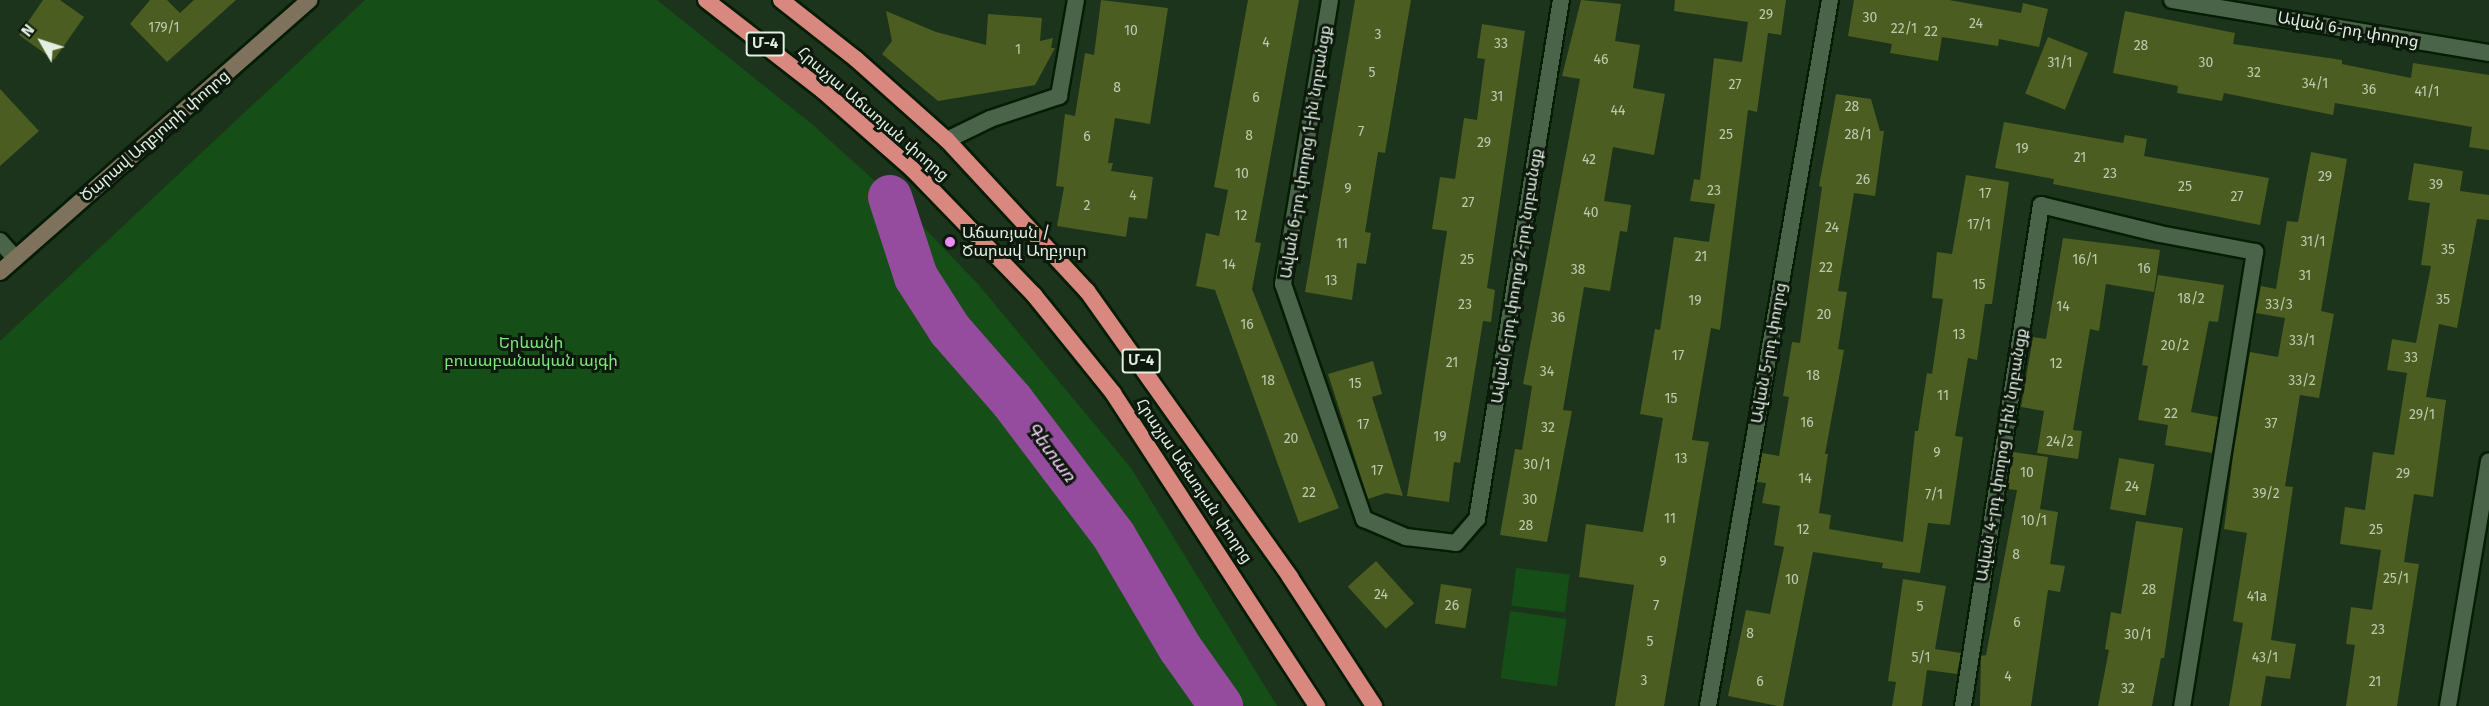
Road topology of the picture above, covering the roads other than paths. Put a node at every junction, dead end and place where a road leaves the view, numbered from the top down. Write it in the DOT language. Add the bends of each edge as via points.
graph roads {
  1 [pos="310,0"];
  2 [pos="706,0"];
  3 [pos="781,0"];
  4 [pos="1076,0"];
  5 [pos="1330,0"];
  6 [pos="1561,0"];
  7 [pos="1830,0"];
  8 [pos="2172,0"];
  9 [pos="2489,53"];
  10 [pos="947,140"];
  11 [pos="0,242"];
  12 [pos="15,258"];
  13 [pos="0,272"];
  14 [pos="2489,461"];
  15 [pos="1456,543"];
  16 [pos="1317,706"];
  17 [pos="1374,706"];
  18 [pos="1707,706"];
  19 [pos="1963,706"];
  20 [pos="2181,706"];
  21 [pos="2448,706"];
  1 -- 12 [label="main road, Ծարավ Աղբյուրի փողոց"];
  2 -- 16 [label="highway, Հրաչյա Աճառյան փողոց / Մ-4" via="822,90 913,170 1034,295 1113,393"];
  3 -- 10 [label="highway, Հրաչյա Աճառյան փողոց / Մ-4" via="856,59"];
  4 -- 10 [label="street" via="1059,96 990,119"];
  5 -- 15 [label="street, Ավան 6-րդ փողոց 1-ին նրբանցք" via="1283,284 1364,519 1406,537"];
  6 -- 15 [label="street, Ավան 6-րդ փողոց 2-րդ նրբանցք" via="1477,519"];
  7 -- 18 [label="street, Ավան 5-րդ փողոց"];
  8 -- 9 [label="street, Ավան 6-րդ փողոց"];
  10 -- 17 [label="highway, Հրաչյա Աճառյան փողոց / Մ-4" via="1087,291 1139,358"];
  11 -- 12 [label="street"];
  12 -- 13 [label="main road, Ծարավ Աղբյուրի փողոց"];
  14 -- 21 [label="street"];
  19 -- 20 [label="street, Ավան 4-րդ փողոց 1-ին նրբանցք" via="2041,205 2255,252"];
}
